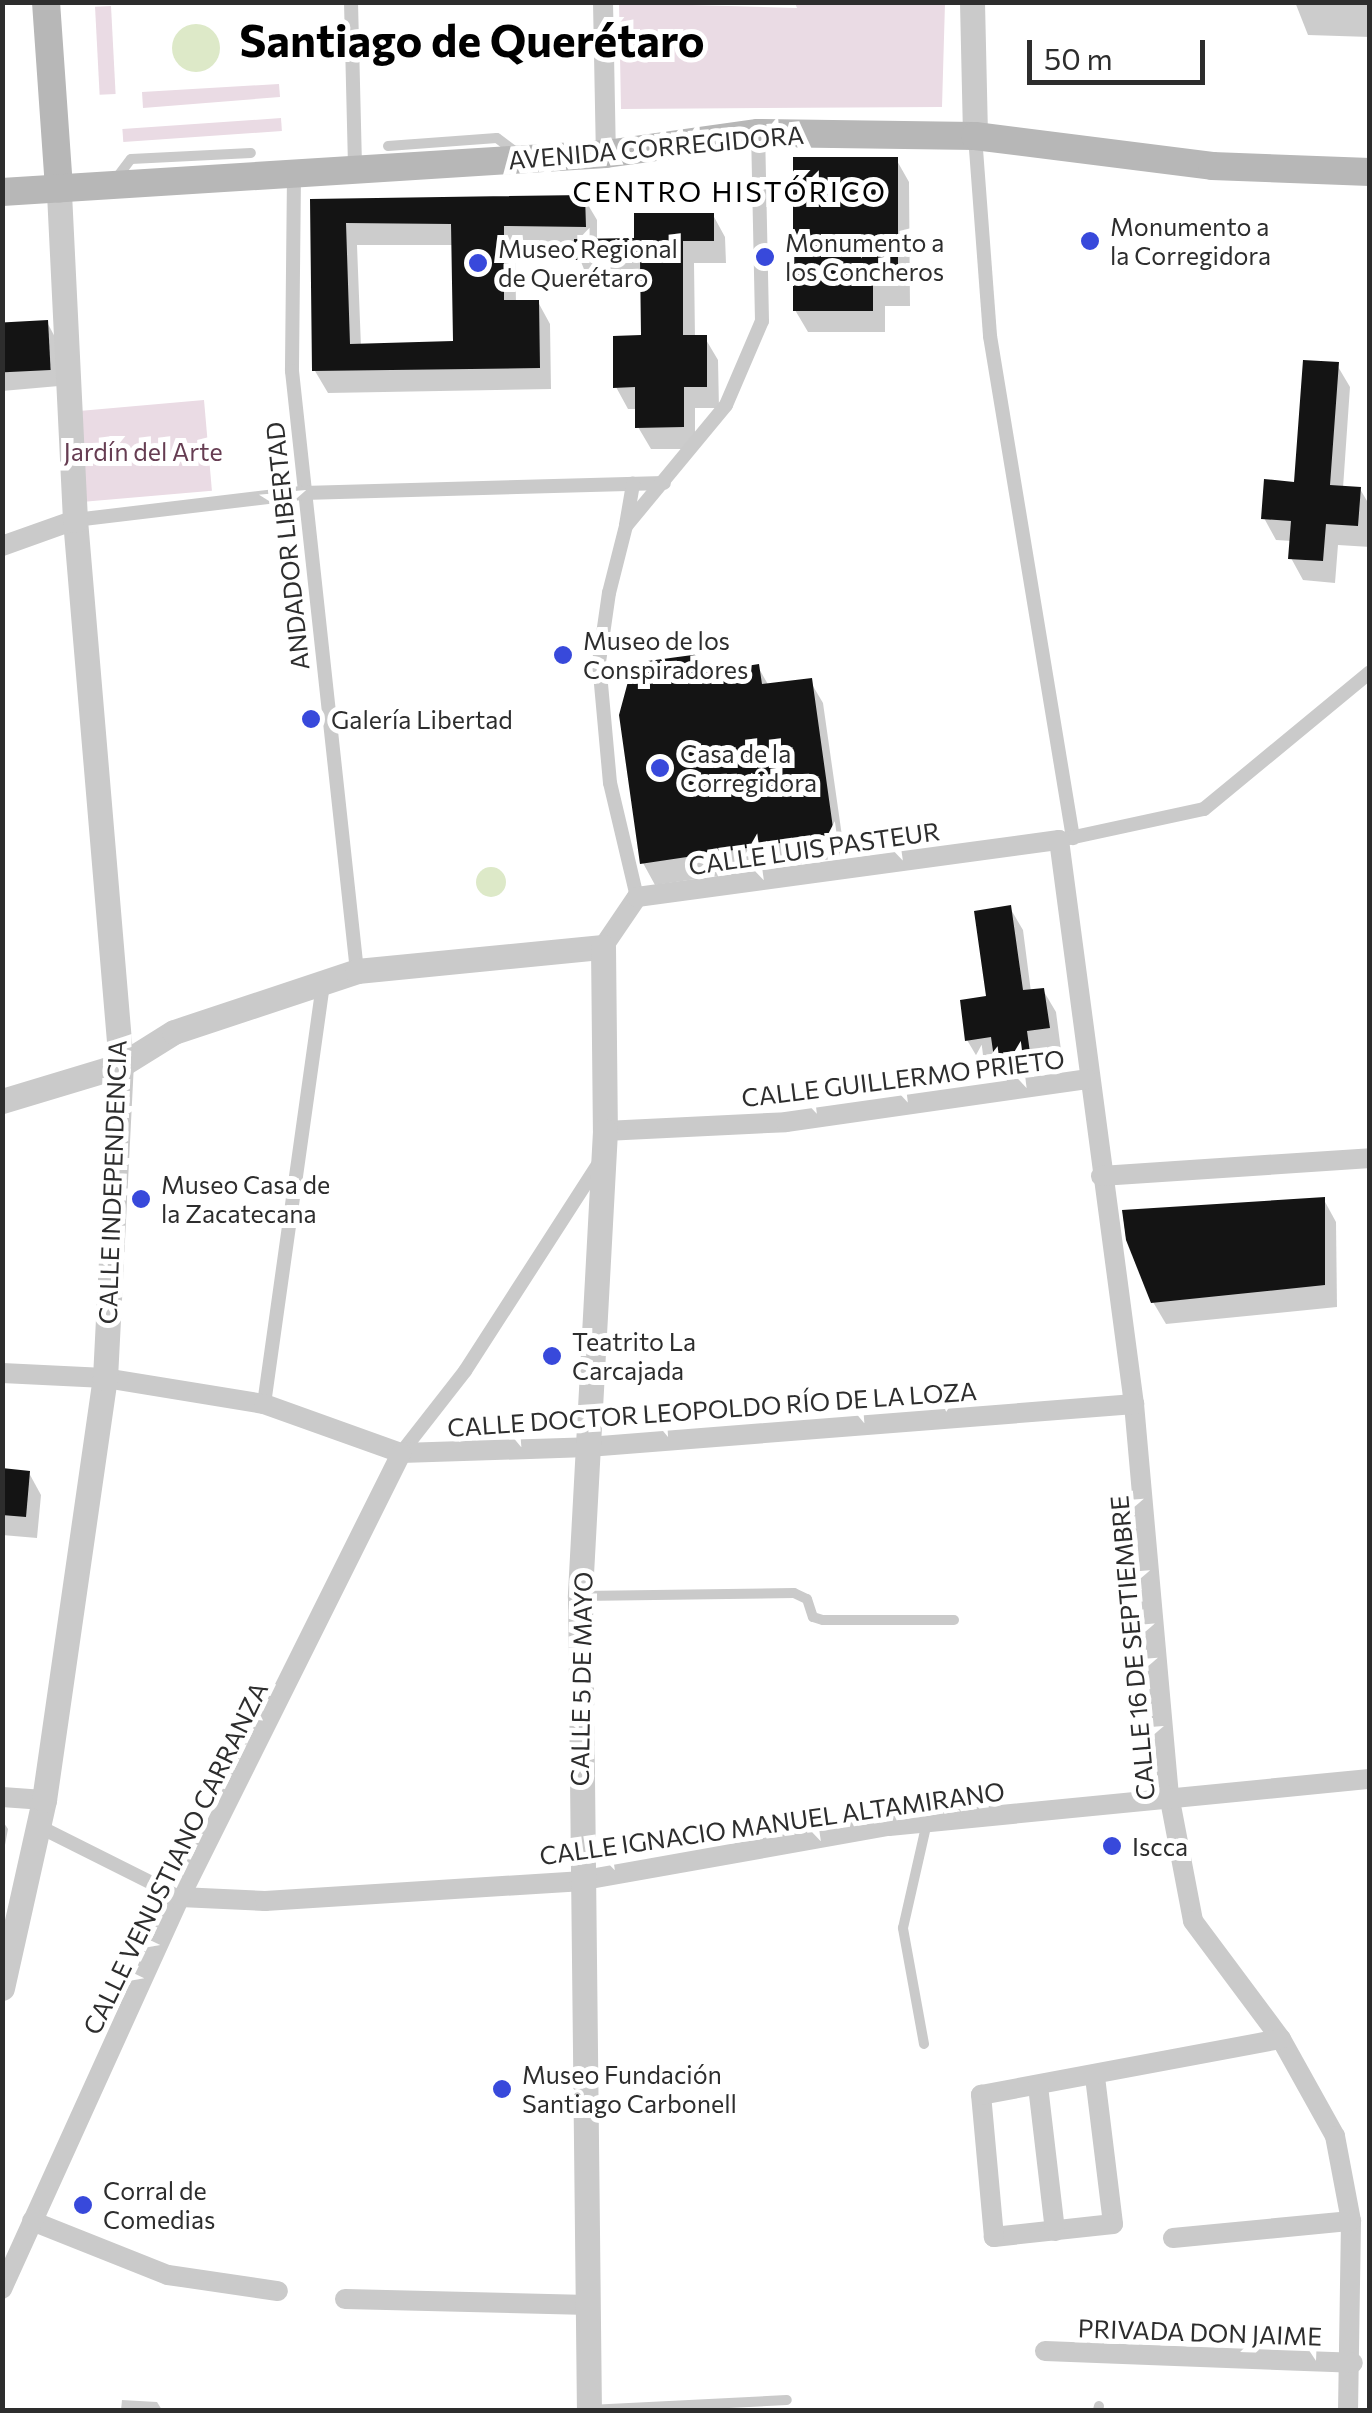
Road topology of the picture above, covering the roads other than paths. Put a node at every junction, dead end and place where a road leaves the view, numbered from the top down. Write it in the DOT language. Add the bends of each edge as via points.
graph roads {
  1 [pos="46,2"];
  2 [pos="351,2"];
  3 [pos="603,2"];
  4 [pos="972,2"];
  5 [pos="758,133"];
  6 [pos="975,136"];
  7 [pos="388,146"];
  8 [pos="251,153"];
  9 [pos="606,154"];
  10 [pos="525,159"];
  11 [pos="355,166"];
  12 [pos="1370,172"];
  13 [pos="294,176"];
  14 [pos="112,185"];
  15 [pos="59,189"];
  16 [pos="2,192"];
  17 [pos="664,483"];
  18 [pos="633,484"];
  19 [pos="303,493"];
  20 [pos="75,520"];
  21 [pos="626,526"];
  22 [pos="2,546"];
  23 [pos="1370,672"];
  24 [pos="1066,839"];
  25 [pos="637,897"];
  26 [pos="603,947"];
  27 [pos="357,971"];
  28 [pos="324,985"];
  29 [pos="121,1064"];
  30 [pos="1087,1079"];
  31 [pos="2,1101"];
  32 [pos="605,1143"];
  33 [pos="1370,1158"];
  34 [pos="1101,1176"];
  35 [pos="2,1373"];
  36 [pos="105,1378"];
  37 [pos="264,1404"];
  38 [pos="1134,1404"];
  39 [pos="588,1448"];
  40 [pos="401,1453"];
  41 [pos="580,1596"];
  42 [pos="954,1620"];
  43 [pos="1370,1779"];
  44 [pos="1170,1796"];
  45 [pos="2,1797"];
  46 [pos="44,1800"];
  47 [pos="927,1822"];
  48 [pos="38,1826"];
  49 [pos="578,1881"];
  50 [pos="180,1897"];
  51 [pos="2,1988"];
  52 [pos="1281,2040"];
  53 [pos="924,2044"];
  54 [pos="1095,2077"];
  55 [pos="1038,2086"];
  56 [pos="32,2221"];
  57 [pos="1351,2221"];
  58 [pos="1055,2230"];
  59 [pos="1173,2238"];
  60 [pos="2,2289"];
  61 [pos="278,2292"];
  62 [pos="346,2299"];
  63 [pos="589,2305"];
  64 [pos="1045,2351"];
  65 [pos="1353,2363"];
  66 [pos="787,2400"];
  67 [pos="589,2410"];
  68 [pos="1348,2410"];
  1 -- 15 [label="main road"];
  2 -- 11 [label="street"];
  3 -- 9 [label="street"];
  4 -- 6 [label="street"];
  5 -- 6 [label="main road, AVENIDA CORREGIDORA"];
  5 -- 9 [label="main road, AVENIDA CORREGIDORA"];
  5 -- 17 [label="street" via="762,320 726,405"];
  6 -- 12 [label="main road, AVENIDA CORREGIDORA" via="1212,166"];
  6 -- 24 [label="street" via="990,336"];
  7 -- 10 [label="lane" via="497,138"];
  8 -- 14 [label="lane" via="131,159"];
  9 -- 10 [label="main road, AVENIDA CORREGIDORA"];
  10 -- 11 [label="main road, AVENIDA CORREGIDORA"];
  11 -- 13 [label="main road, AVENIDA CORREGIDORA"];
  13 -- 14 [label="main road, AVENIDA CORREGIDORA"];
  13 -- 19 [label="street, ANDADOR LIBERTAD" via="292,371"];
  14 -- 15 [label="main road, AVENIDA CORREGIDORA"];
  15 -- 16 [label="main road, AVENIDA CORREGIDORA"];
  15 -- 20 [label="street, CALLE INDEPENDENCIA"];
  17 -- 18 [label="street"];
  17 -- 21 [label="street"];
  18 -- 19 [label="street"];
  18 -- 21 [label="street"];
  19 -- 20 [label="street"];
  19 -- 27 [label="street, ANDADOR LIBERTAD"];
  20 -- 22 [label="street"];
  20 -- 29 [label="street, CALLE INDEPENDENCIA"];
  21 -- 25 [label="street" via="599,662 610,784"];
  23 -- 24 [label="street" via="1204,809"];
  24 -- 25 [label="street, CALLE LUIS PASTEUR"];
  24 -- 30 [label="street, CALLE 16 DE SEPTIEMBRE"];
  25 -- 26 [label="street"];
  26 -- 27 [label="street"];
  26 -- 32 [label="street, CALLE 5 DE MAYO"];
  27 -- 28 [label="street"];
  28 -- 29 [label="street" via="174,1032"];
  28 -- 37 [label="street"];
  29 -- 31 [label="street"];
  29 -- 36 [label="street, CALLE INDEPENDENCIA"];
  30 -- 32 [label="street, CALLE GUILLERMO PRIETO"];
  30 -- 34 [label="street, CALLE 16 DE SEPTIEMBRE"];
  32 -- 39 [label="street, CALLE 5 DE MAYO"];
  32 -- 40 [label="street" via="465,1371"];
  33 -- 34 [label="street"];
  34 -- 38 [label="street, CALLE 16 DE SEPTIEMBRE"];
  35 -- 36 [label="street, CALLE DOCTOR LEOPOLDO RÍO DE LA LOZA"];
  36 -- 37 [label="street, CALLE DOCTOR LEOPOLDO RÍO DE LA LOZA"];
  36 -- 46 [label="street, CALLE INDEPENDENCIA"];
  37 -- 40 [label="street, CALLE DOCTOR LEOPOLDO RÍO DE LA LOZA"];
  38 -- 39 [label="street, CALLE DOCTOR LEOPOLDO RÍO DE LA LOZA"];
  38 -- 44 [label="street, CALLE 16 DE SEPTIEMBRE"];
  39 -- 40 [label="street, CALLE DOCTOR LEOPOLDO RÍO DE LA LOZA"];
  39 -- 41 [label="street, CALLE 5 DE MAYO"];
  40 -- 50 [label="street, CALLE VENUSTIANO CARRANZA"];
  41 -- 42 [label="lane" via="794,1593 806,1599 813,1618 823,1620"];
  41 -- 49 [label="street, CALLE 5 DE MAYO"];
  43 -- 44 [label="street, CALLE IGNACIO MANUEL ALTAMIRANO"];
  44 -- 47 [label="street, CALLE IGNACIO MANUEL ALTAMIRANO"];
  44 -- 52 [label="street, CALLE 16 DE SEPTIEMBRE" via="1193,1921"];
  45 -- 46 [label="street"];
  46 -- 48 [label="street, CALLE INDEPENDENCIA"];
  47 -- 49 [label="street, CALLE IGNACIO MANUEL ALTAMIRANO"];
  47 -- 53 [label="lane" via="903,1928"];
  48 -- 50 [label="street"];
  48 -- 51 [label="street, CALLE INDEPENDENCIA"];
  49 -- 50 [label="street, CALLE IGNACIO MANUEL ALTAMIRANO" via="266,1901"];
  49 -- 63 [label="street, CALLE 5 DE MAYO"];
  50 -- 56 [label="street, CALLE VENUSTIANO CARRANZA"];
  52 -- 54 [label="street"];
  52 -- 57 [label="street, CALLE 16 DE SEPTIEMBRE" via="1335,2136"];
  54 -- 55 [label="street"];
  54 -- 58 [label="street" via="1113,2224"];
  55 -- 58 [label="street"];
  55 -- 58 [label="street" via="981,2095 994,2237"];
  56 -- 60 [label="street, CALLE VENUSTIANO CARRANZA"];
  56 -- 61 [label="street" via="168,2275"];
  57 -- 59 [label="street"];
  57 -- 65 [label="street, CALLE 16 DE SEPTIEMBRE"];
  62 -- 63 [label="street"];
  63 -- 67 [label="street, CALLE 5 DE MAYO"];
  64 -- 65 [label="street, PRIVADA DON JAIME"];
  65 -- 68 [label="street, CALLE 16 DE SEPTIEMBRE"];
  66 -- 67 [label="lane"];
}
